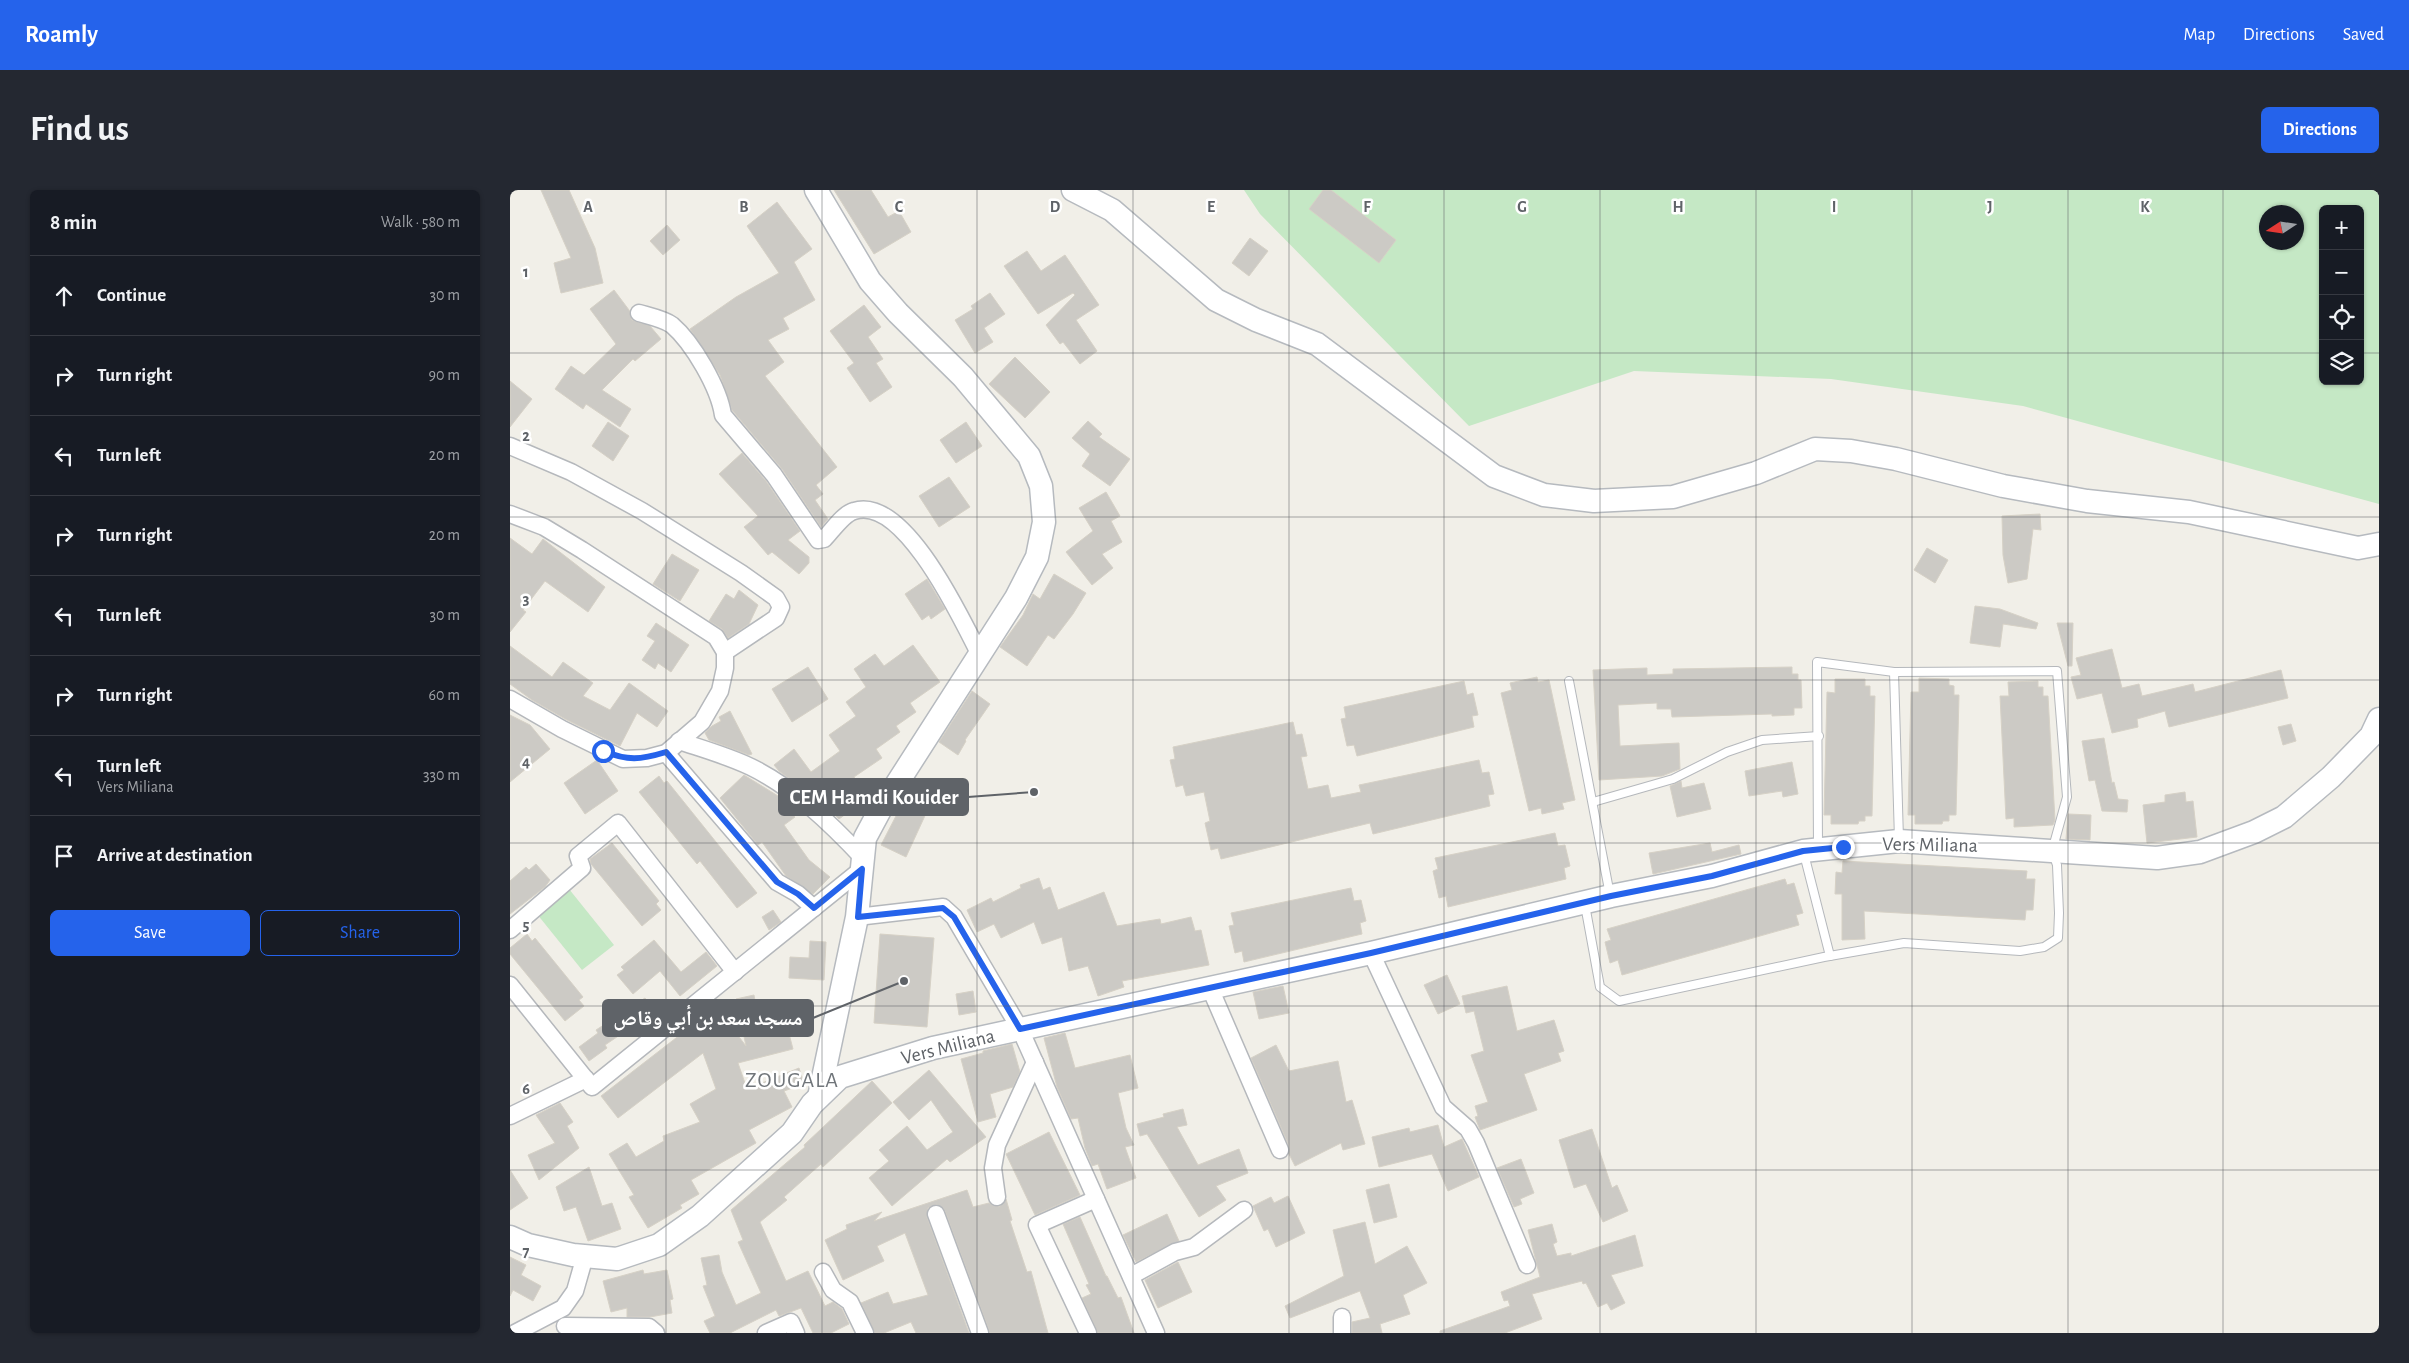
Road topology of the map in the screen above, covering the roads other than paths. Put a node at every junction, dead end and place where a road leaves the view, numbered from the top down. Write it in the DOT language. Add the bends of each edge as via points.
graph roads {
  1 [pos="816,190"];
  2 [pos="1073,190"];
  3 [pos="639,312"];
  4 [pos="510,446"];
  5 [pos="510,514"];
  6 [pos="2379,544"];
  7 [pos="726,652"];
  8 [pos="980,655"];
  9 [pos="1894,672"];
  10 [pos="1570,681"];
  11 [pos="510,699"];
  12 [pos="2379,719"];
  13 [pos="1819,736"];
  14 [pos="679,741"];
  15 [pos="666,752"];
  16 [pos="1593,802"];
  17 [pos="1899,841"];
  18 [pos="1811,850"];
  19 [pos="2052,851"];
  20 [pos="863,864"];
  21 [pos="1611,896"];
  22 [pos="1585,903"];
  23 [pos="814,908"];
  24 [pos="858,917"];
  25 [pos="510,930"];
  26 [pos="1371,953"];
  27 [pos="1830,956"];
  28 [pos="735,972"];
  29 [pos="510,985"];
  30 [pos="1210,988"];
  31 [pos="1020,1029"];
  32 [pos="1035,1062"];
  33 [pos="586,1079"];
  34 [pos="819,1098"];
  35 [pos="510,1116"];
  36 [pos="1280,1150"];
  37 [pos="997,1197"];
  38 [pos="1096,1199"];
  39 [pos="1244,1210"];
  40 [pos="936,1214"];
  41 [pos="510,1236"];
  42 [pos="584,1256"];
  43 [pos="1527,1265"];
  44 [pos="823,1272"];
  45 [pos="1131,1276"];
  46 [pos="563,1308"];
  47 [pos="566,1329"];
  48 [pos="514,1333"];
  49 [pos="656,1333"];
  50 [pos="766,1333"];
  51 [pos="796,1333"];
  52 [pos="865,1333"];
  53 [pos="980,1333"];
  54 [pos="1088,1333"];
  55 [pos="1156,1333"];
  1 -- 8 [label="street" via="870,281 963,376 1029,456 1042,486 1044,522 1037,557"];
  2 -- 6 [label="street" via="1112,210 1216,300 1317,344 1494,476 1544,495 1594,501 1673,497 1824,449 1896,459 2003,486 2077,499 2189,512 2358,548"];
  3 -- 8 [label="street" via="671,325 688,345 704,366 721,402 723,415 774,476 818,540 824,539 852,511 860,509 878,512 898,524 944,585"];
  4 -- 7 [label="street" via="571,472 642,511 776,598 782,608 776,618"];
  5 -- 7 [label="street" via="544,527 582,550 716,637"];
  7 -- 14 [label="street" via="720,691 702,722"];
  8 -- 20 [label="street" via="880,810 865,838"];
  9 -- 13 [label="lane" via="1817,662"];
  9 -- 17 [label="lane"];
  9 -- 19 [label="lane" via="2056,671 2067,797"];
  10 -- 16 [label="lane"];
  11 -- 15 [label="street" via="595,747 623,759 646,758"];
  12 -- 19 [label="street, Vers Miliana" via="2371,736 2331,777 2284,817 2254,832 2200,852 2157,858"];
  13 -- 16 [label="lane" via="1762,740 1727,752 1673,779"];
  13 -- 18 [label="lane"];
  14 -- 15 [label="street"];
  14 -- 20 [label="street" via="752,768 784,788 835,829"];
  15 -- 23 [label="street" via="777,882"];
  16 -- 21 [label="lane"];
  17 -- 18 [label="street, Vers Miliana"];
  17 -- 19 [label="street, Vers Miliana"];
  18 -- 21 [label="street, Vers Miliana" via="1712,876"];
  18 -- 27 [label="lane"];
  19 -- 27 [label="lane" via="2057,865 2058,938 2044,947 2020,951 1904,943"];
  20 -- 23 [label="street"];
  20 -- 24 [label="street"];
  21 -- 22 [label="street, Vers Miliana"];
  22 -- 26 [label="street, Vers Miliana"];
  22 -- 27 [label="lane" via="1600,987 1619,1001"];
  23 -- 28 [label="street"];
  24 -- 31 [label="street" via="943,908 954,917"];
  24 -- 34 [label="street"];
  25 -- 28 [label="street" via="582,868 578,856 618,823"];
  26 -- 30 [label="street, Vers Miliana"];
  26 -- 43 [label="street" via="1443,1107 1468,1129 1476,1143"];
  28 -- 33 [label="street" via="592,1088"];
  29 -- 33 [label="street"];
  30 -- 31 [label="street, Vers Miliana"];
  30 -- 36 [label="street"];
  31 -- 32 [label="street"];
  31 -- 34 [label="street, Vers Miliana" via="932,1048 840,1077"];
  32 -- 37 [label="street" via="997,1145 993,1168"];
  32 -- 38 [label="street"];
  33 -- 35 [label="street"];
  34 -- 42 [label="street, Vers Miliana" via="785,1140 700,1216 659,1245 617,1259"];
  38 -- 45 [label="street"];
  38 -- 54 [label="street" via="1037,1225"];
  39 -- 45 [label="street" via="1194,1247 1176,1252"];
  40 -- 53 [label="street"];
  41 -- 42 [label="street, Vers Miliana" via="528,1245"];
  42 -- 46 [label="street" via="576,1291"];
  44 -- 52 [label="street" via="833,1290 850,1302"];
  45 -- 55 [label="street"];
  46 -- 47 [label="street"];
  46 -- 48 [label="street"];
  47 -- 49 [label="street" via="649,1327"];
  50 -- 51 [label="street" via="791,1322"];
}
